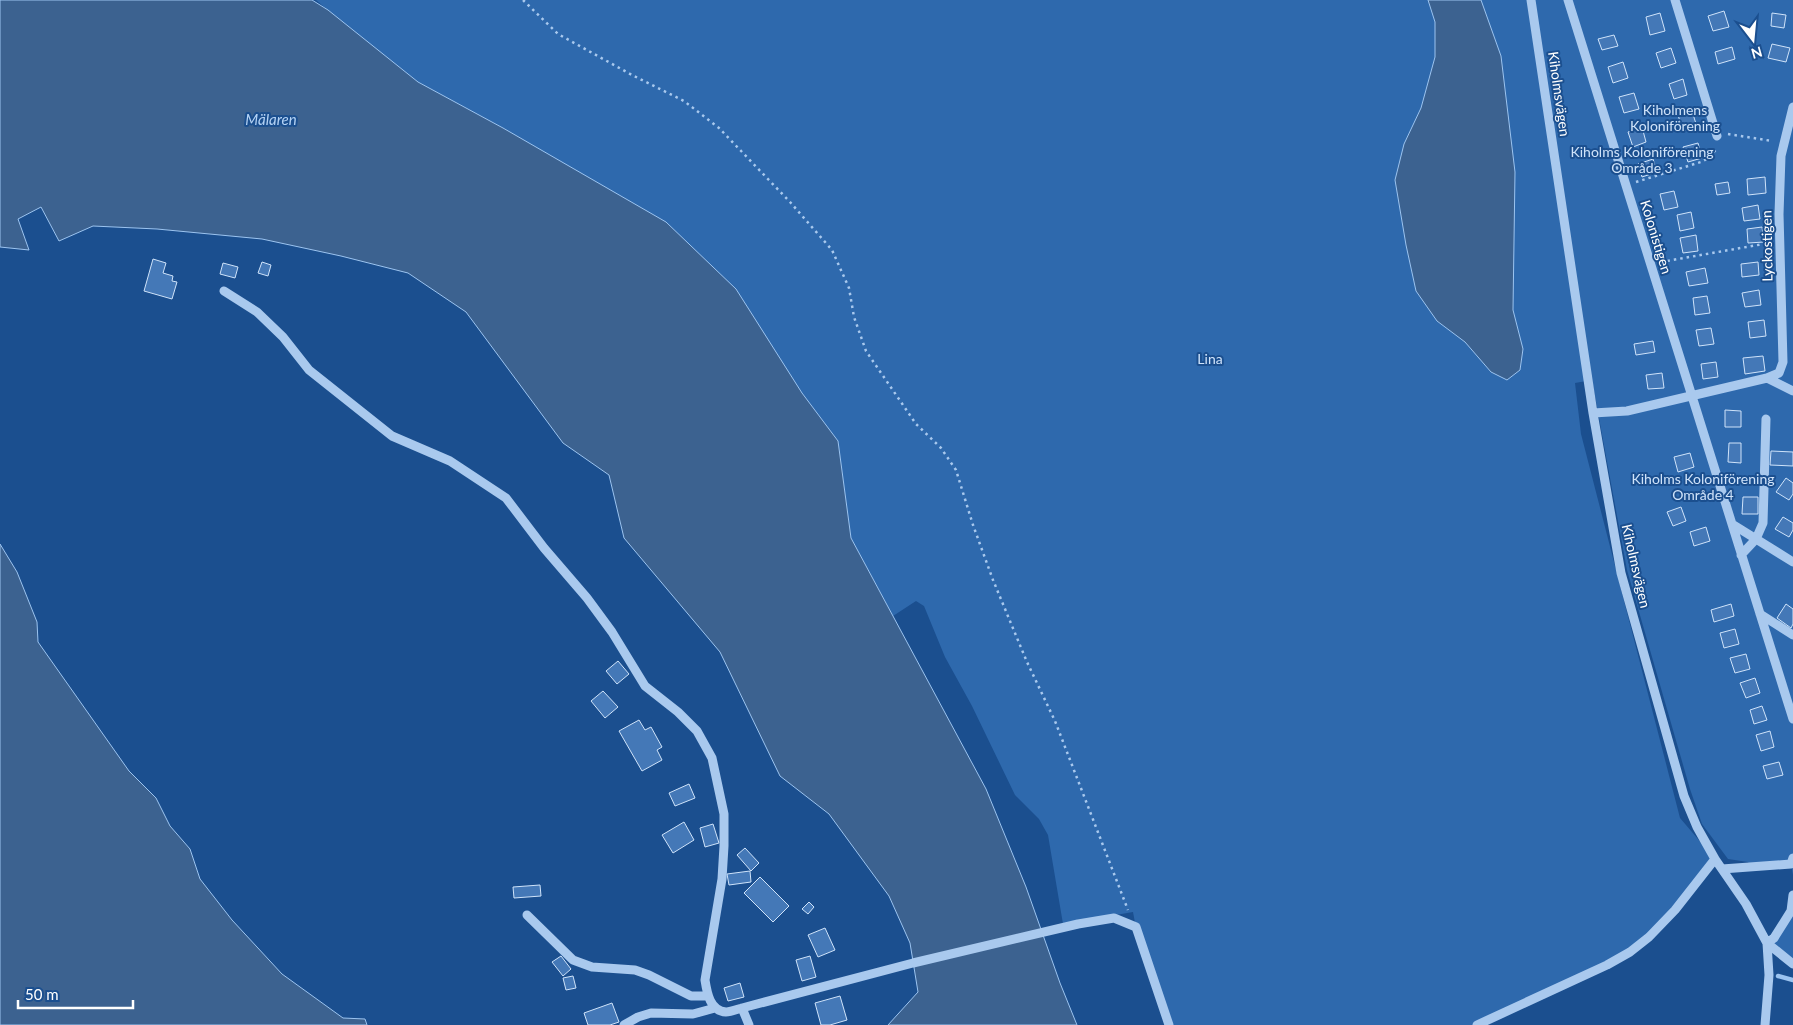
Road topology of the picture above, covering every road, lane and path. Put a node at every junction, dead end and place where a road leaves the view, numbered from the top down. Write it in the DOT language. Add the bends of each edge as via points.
graph roads {
  1 [pos="523,0"];
  2 [pos="1531,0"];
  3 [pos="1568,0"];
  4 [pos="1675,0"];
  5 [pos="1793,107"];
  6 [pos="1717,136"];
  7 [pos="1784,143"];
  8 [pos="1625,185"];
  9 [pos="1780,241"];
  10 [pos="1650,264"];
  11 [pos="224,291"];
  12 [pos="1767,378"];
  13 [pos="1793,391"];
  14 [pos="1691,396"];
  15 [pos="1593,413"];
  16 [pos="1766,419"];
  17 [pos="1732,524"];
  18 [pos="1756,539"];
  19 [pos="1741,555"];
  20 [pos="1793,562"];
  21 [pos="1760,613"];
  22 [pos="1793,635"];
  23 [pos="1793,719"];
  24 [pos="1715,859"];
  25 [pos="1793,864"];
  26 [pos="1722,869"];
  27 [pos="1793,895"];
  28 [pos="527,915"];
  29 [pos="1136,928"];
  30 [pos="1767,943"];
  31 [pos="1793,964"];
  32 [pos="708,996"];
  33 [pos="715,1008"];
  34 [pos="742,1008"];
  35 [pos="1764,1024"];
  36 [pos="624,1025"];
  37 [pos="749,1025"];
  38 [pos="1169,1025"];
  39 [pos="1478,1025"];
  1 -- 29 [label="path" via="558,34 684,101 719,128 832,250 849,288 854,317 866,351 916,424 942,448 956,470 994,580 1055,722"];
  2 -- 15 [label="street, Kiholmsvägen"];
  3 -- 8 [label="street, Kolonistigen"];
  4 -- 6 [label="street"];
  5 -- 7 [label="street, Lyckostigen"];
  6 -- 7 [label="path" via="1728,134"];
  6 -- 8 [label="path" via="1718,147 1710,157"];
  7 -- 9 [label="street, Lyckostigen"];
  8 -- 10 [label="street, Kolonistigen"];
  9 -- 10 [label="path"];
  9 -- 12 [label="street, Lyckostigen" via="1782,362 1779,373"];
  10 -- 14 [label="street, Kolonistigen"];
  11 -- 32 [label="street" via="257,312 283,337 309,370 392,436 450,461 506,498 587,598 645,686 697,731 712,758 724,814 722,879 705,980"];
  12 -- 13 [label="street"];
  12 -- 14 [label="street"];
  14 -- 15 [label="street" via="1627,410"];
  14 -- 17 [label="street, Kolonistigen"];
  15 -- 24 [label="street, Kiholmsvägen" via="1621,572 1684,796"];
  16 -- 18 [label="street" via="1762,523"];
  17 -- 18 [label="street"];
  17 -- 19 [label="street, Kolonistigen"];
  18 -- 19 [label="street"];
  18 -- 20 [label="street"];
  19 -- 21 [label="street, Kolonistigen"];
  21 -- 22 [label="street"];
  21 -- 23 [label="street, Kolonistigen"];
  24 -- 26 [label="street, Kiholmsvägen"];
  24 -- 39 [label="street" via="1675,910 1630,952"];
  25 -- 26 [label="street"];
  26 -- 30 [label="street, Kiholmsvägen"];
  27 -- 30 [label="street" via="1791,911 1774,938"];
  28 -- 32 [label="street" via="573,960 592,967 635,970 690,996"];
  29 -- 34 [label="street" via="1114,918 1078,924"];
  29 -- 38 [label="street"];
  30 -- 31 [label="street"];
  30 -- 35 [label="street, Kiholmsvägen" via="1769,975"];
  32 -- 33 [label="street"];
  33 -- 34 [label="street" via="726,1012"];
  33 -- 36 [label="street" via="693,1014 651,1013"];
  34 -- 37 [label="street"];
}
